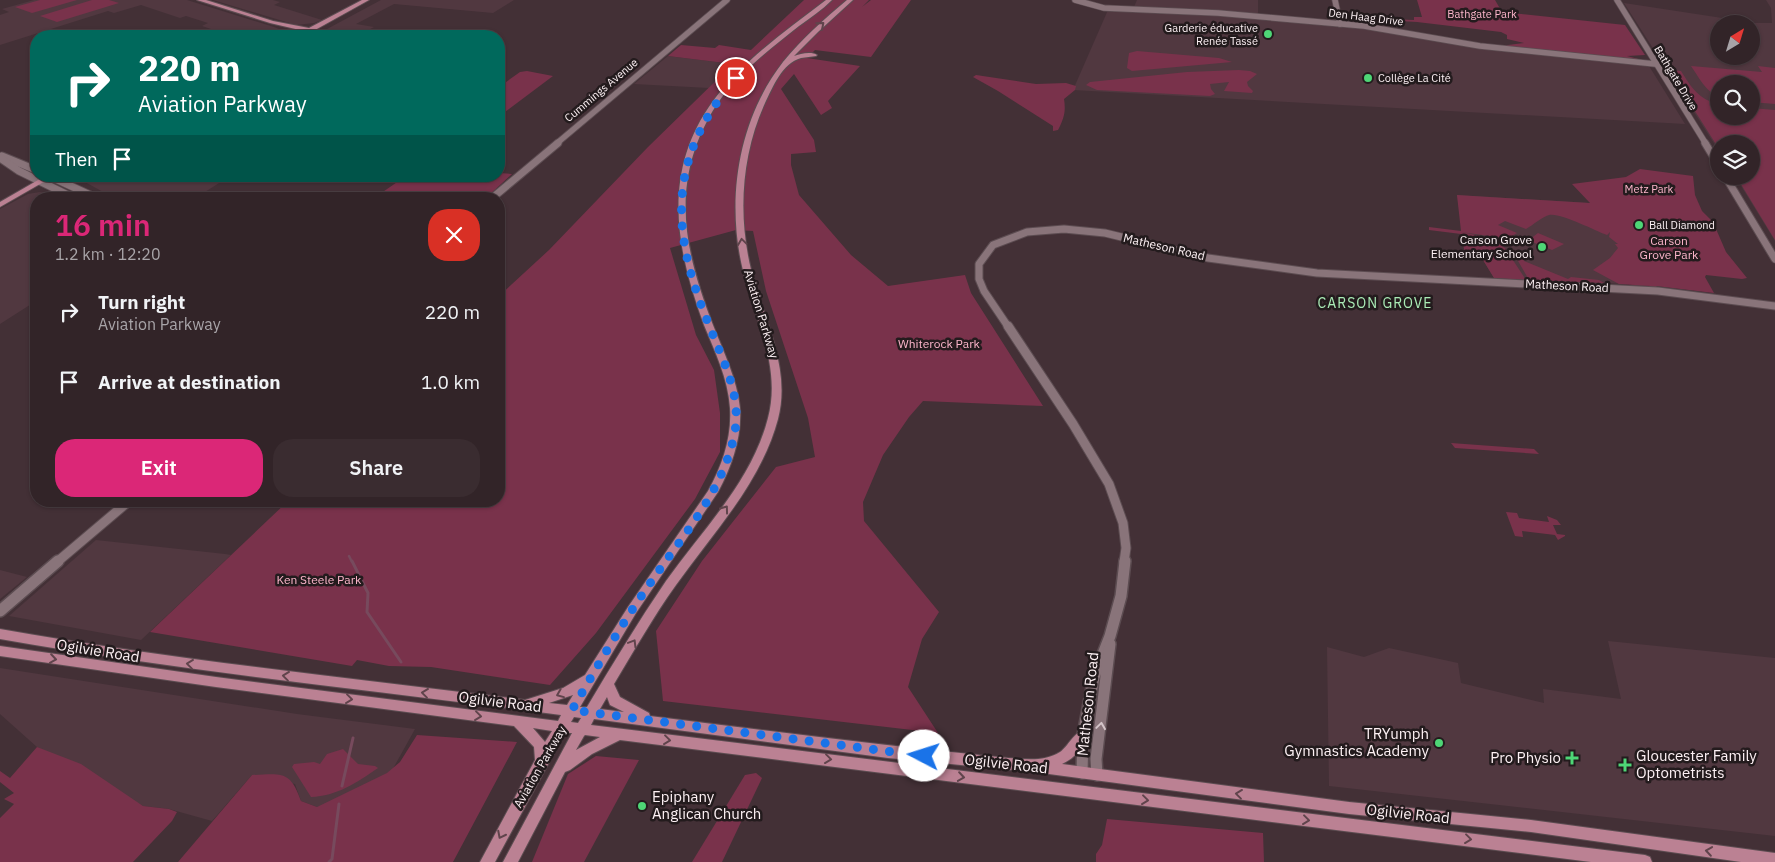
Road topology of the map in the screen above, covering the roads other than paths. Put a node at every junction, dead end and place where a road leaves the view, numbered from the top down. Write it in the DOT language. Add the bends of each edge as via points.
graph roads {
  1 [pos="200,0"];
  2 [pos="366,0"];
  3 [pos="375,0"];
  4 [pos="727,0"];
  5 [pos="829,0"];
  6 [pos="850,0"];
  7 [pos="1075,0"];
  8 [pos="1335,0"];
  9 [pos="1617,0"];
  10 [pos="329,20"];
  11 [pos="272,22"];
  12 [pos="1340,24"];
  13 [pos="282,27"];
  14 [pos="291,27"];
  15 [pos="290,30"];
  16 [pos="299,30"];
  17 [pos="303,30"];
  18 [pos="314,30"];
  19 [pos="315,30"];
  20 [pos="802,43"];
  21 [pos="786,63"];
  22 [pos="1655,64"];
  23 [pos="1710,152"];
  24 [pos="0,157"];
  25 [pos="30,168"];
  26 [pos="30,174"];
  27 [pos="32,182"];
  28 [pos="34,182"];
  29 [pos="45,182"];
  30 [pos="63,182"];
  31 [pos="1731,185"];
  32 [pos="63,192"];
  33 [pos="84,192"];
  34 [pos="499,192"];
  35 [pos="0,197"];
  36 [pos="0,205"];
  37 [pos="1775,259"];
  38 [pos="1775,306"];
  39 [pos="122,507"];
  40 [pos="0,611"];
  41 [pos="0,634"];
  42 [pos="1110,636"];
  43 [pos="2,652"];
  44 [pos="225,669"];
  45 [pos="591,678"];
  46 [pos="216,682"];
  47 [pos="608,685"];
  48 [pos="526,705"];
  49 [pos="572,710"];
  50 [pos="591,714"];
  51 [pos="518,721"];
  52 [pos="654,722"];
  53 [pos="563,726"];
  54 [pos="583,729"];
  55 [pos="619,734"];
  56 [pos="1083,735"];
  57 [pos="542,762"];
  58 [pos="1034,766"];
  59 [pos="559,771"];
  60 [pos="1082,773"];
  61 [pos="1097,775"];
  62 [pos="1775,860"];
  63 [pos="487,862"];
  64 [pos="510,862"];
  65 [pos="1645,862"];
  1 -- 11 [label="main road"];
  2 -- 10 [label="main road"];
  3 -- 19 [label="main road"];
  4 -- 34 [label="street, Cummings Avenue"];
  5 -- 45 [label="main road, Aviation Parkway" via="736,78 711,111 692,148 681,199 683,245 694,288 732,384 736,406 734,434 714,490 650,583"];
  20 -- 6 [label="main road, Aviation Parkway, one-way"];
  7 -- 12 [label="street, Den Haag Drive" via="1097,7"];
  8 -- 12 [label="street"];
  9 -- 22 [label="street, Bathgate Drive"];
  10 -- 14 [label="main road"];
  10 -- 18 [label="main road"];
  11 -- 13 [label="main road"];
  11 -- 14 [label="main road"];
  12 -- 22 [label="street, Den Haag Drive" via="1400,30 1480,46"];
  13 -- 15 [label="main road"];
  13 -- 16 [label="main road"];
  14 -- 17 [label="main road"];
  20 -- 21 [label="main road, Aviation Parkway"];
  20 -- 21 [label="main road" via="804,50 814,55 797,57"];
  47 -- 21 [label="main road, Aviation Parkway, one-way" via="660,599 750,474 773,419 777,396 776,366 746,266 740,230 740,188 745,148 757,112"];
  22 -- 23 [label="street, Bathgate Drive"];
  24 -- 25 [label="street"];
  24 -- 26 [label="street"];
  27 -- 35 [label="main road"];
  28 -- 36 [label="main road"];
  29 -- 32 [label="street"];
  30 -- 33 [label="street"];
  31 -- 37 [label="street"];
  38 -- 42 [label="street, Matheson Road" via="1658,291 1317,273 1208,258 1084,230 1038,230 998,243 990,248 979,264 979,279 984,291 1109,484 1123,523 1125,572"];
  39 -- 40 [label="street"];
  44 -- 41 [label="main road, Ogilvie Road, one-way"];
  42 -- 56 [label="street, Matheson Road" via="1094,677"];
  61 -- 42 [label="street, Matheson Road, one-way"];
  43 -- 46 [label="main road, Ogilvie Road, one-way"];
  44 -- 46 [label="main road"];
  48 -- 44 [label="main road, Ogilvie Road, one-way"];
  45 -- 48 [label="main road, one-way" via="567,692"];
  45 -- 49 [label="main road, Aviation Parkway"];
  46 -- 51 [label="main road, Ogilvie Road, one-way"];
  47 -- 50 [label="main road, Aviation Parkway"];
  47 -- 52 [label="main road" via="614,701"];
  48 -- 49 [label="main road, Ogilvie Road"];
  49 -- 50 [label="main road, Ogilvie Road"];
  49 -- 53 [label="main road, Aviation Parkway"];
  50 -- 52 [label="main road, Ogilvie Road"];
  50 -- 54 [label="main road, Aviation Parkway"];
  51 -- 53 [label="main road, Ogilvie Road"];
  51 -- 57 [label="main road" via="540,745"];
  52 -- 58 [label="main road, Ogilvie Road" via="888,752"];
  53 -- 54 [label="main road, Ogilvie Road"];
  53 -- 57 [label="main road, Aviation Parkway"];
  54 -- 55 [label="main road, Ogilvie Road"];
  54 -- 59 [label="main road, Aviation Parkway"];
  55 -- 59 [label="main road" via="587,750"];
  55 -- 65 [label="main road, Ogilvie Road, one-way"];
  56 -- 58 [label="main road" via="1067,756"];
  56 -- 60 [label="street, Matheson Road"];
  57 -- 63 [label="main road, Aviation Parkway, one-way"];
  58 -- 60 [label="main road, Ogilvie Road"];
  59 -- 64 [label="main road, Aviation Parkway"];
  60 -- 61 [label="main road, Ogilvie Road"];
  62 -- 61 [label="main road, Ogilvie Road, one-way" via="1544,828 1349,808"];
}
